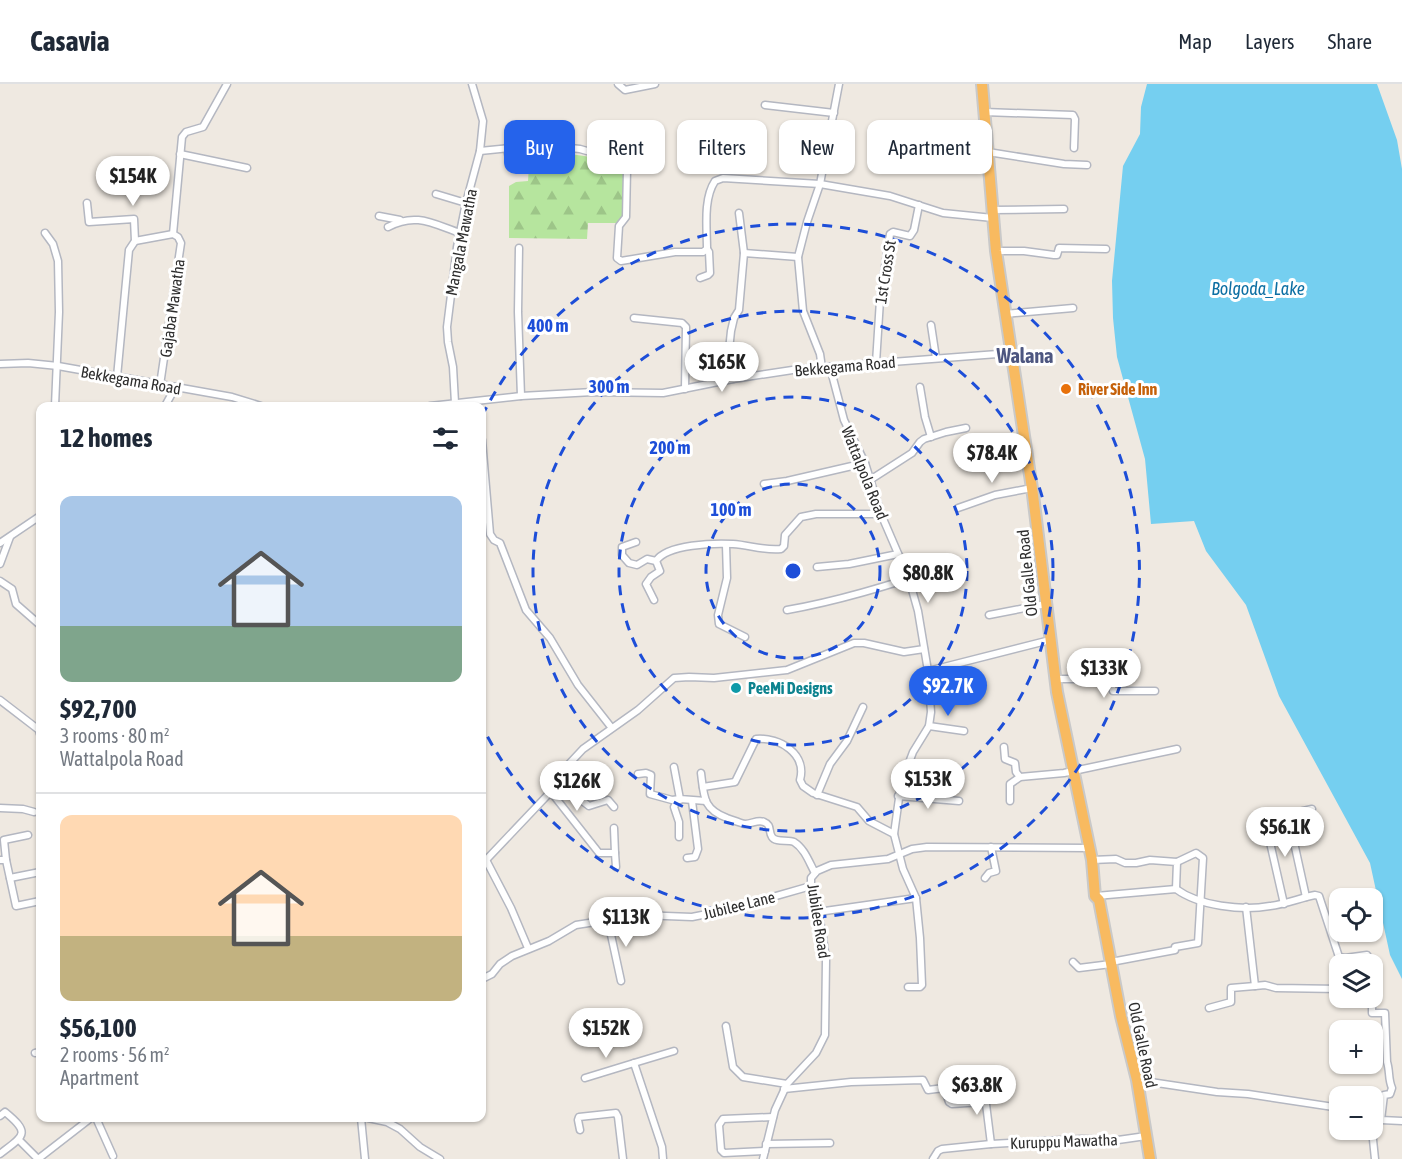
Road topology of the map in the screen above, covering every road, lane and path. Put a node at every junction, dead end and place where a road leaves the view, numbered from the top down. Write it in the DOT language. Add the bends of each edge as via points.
graph roads {
  1 [pos="227,84"];
  2 [pos="472,84"];
  3 [pos="618,84"];
  4 [pos="655,84"];
  5 [pos="848,84"];
  6 [pos="982,84"];
  7 [pos="839,85"];
  8 [pos="765,105"];
  9 [pos="984,112"];
  10 [pos="834,113"];
  11 [pos="985,120"];
  12 [pos="504,147"];
  13 [pos="1074,148"];
  14 [pos="575,149"];
  15 [pos="480,151"];
  16 [pos="992,153"];
  17 [pos="180,154"];
  18 [pos="1087,165"];
  19 [pos="247,168"];
  20 [pos="989,174"];
  21 [pos="820,184"];
  22 [pos="436,194"];
  23 [pos="87,203"];
  24 [pos="466,203"];
  25 [pos="919,205"];
  26 [pos="1064,208"];
  27 [pos="739,213"];
  28 [pos="993,214"];
  29 [pos="379,216"];
  30 [pos="401,221"];
  31 [pos="388,227"];
  32 [pos="45,233"];
  33 [pos="460,233"];
  34 [pos="173,234"];
  35 [pos="135,241"];
  36 [pos="519,248"];
  37 [pos="707,249"];
  38 [pos="1106,249"];
  39 [pos="996,250"];
  40 [pos="744,253"];
  41 [pos="798,257"];
  42 [pos="700,278"];
  43 [pos="1073,308"];
  44 [pos="1005,314"];
  45 [pos="634,318"];
  46 [pos="931,325"];
  47 [pos="1011,353"];
  48 [pos="936,358"];
  49 [pos="876,363"];
  50 [pos="0,364"];
  51 [pos="58,366"];
  52 [pos="826,367"];
  53 [pos="117,377"];
  54 [pos="733,379"];
  55 [pos="160,385"];
  56 [pos="920,387"];
  57 [pos="175,388"];
  58 [pos="685,389"];
  59 [pos="521,396"];
  60 [pos="55,402"];
  61 [pos="167,402"];
  62 [pos="248,402"];
  63 [pos="455,402"];
  64 [pos="486,402"];
  65 [pos="966,428"];
  66 [pos="931,437"];
  67 [pos="865,463"];
  68 [pos="870,480"];
  69 [pos="764,484"];
  70 [pos="1032,488"];
  71 [pos="486,506"];
  72 [pos="958,508"];
  73 [pos="881,514"];
  74 [pos="36,519"];
  75 [pos="10,537"];
  76 [pos="636,542"];
  77 [pos="0,543"];
  78 [pos="726,544"];
  79 [pos="898,554"];
  80 [pos="656,561"];
  81 [pos="0,564"];
  82 [pos="952,564"];
  83 [pos="817,567"];
  84 [pos="909,579"];
  85 [pos="0,581"];
  86 [pos="654,600"];
  87 [pos="1046,604"];
  88 [pos="787,610"];
  89 [pos="989,615"];
  90 [pos="36,622"];
  91 [pos="745,638"];
  92 [pos="1050,640"];
  93 [pos="924,649"];
  94 [pos="928,671"];
  95 [pos="1056,679"];
  96 [pos="1155,691"];
  97 [pos="0,700"];
  98 [pos="863,707"];
  99 [pos="929,726"];
  100 [pos="611,727"];
  101 [pos="36,728"];
  102 [pos="964,731"];
  103 [pos="1004,747"];
  104 [pos="1178,749"];
  105 [pos="674,767"];
  106 [pos="1072,771"];
  107 [pos="701,773"];
  108 [pos="638,774"];
  109 [pos="1020,777"];
  110 [pos="560,783"];
  111 [pos="703,787"];
  112 [pos="551,792"];
  113 [pos="818,795"];
  114 [pos="898,796"];
  115 [pos="680,800"];
  116 [pos="692,801"];
  117 [pos="706,801"];
  118 [pos="959,801"];
  119 [pos="1010,801"];
  120 [pos="614,807"];
  121 [pos="0,808"];
  122 [pos="1312,809"];
  123 [pos="34,812"];
  124 [pos="1292,816"];
  125 [pos="614,828"];
  126 [pos="894,834"];
  127 [pos="28,835"];
  128 [pos="679,837"];
  129 [pos="991,847"];
  130 [pos="1089,848"];
  131 [pos="615,853"];
  132 [pos="899,853"];
  133 [pos="486,858"];
  134 [pos="687,858"];
  135 [pos="3,860"];
  136 [pos="1092,860"];
  137 [pos="1176,862"];
  138 [pos="486,863"];
  139 [pos="616,867"];
  140 [pos="36,873"];
  141 [pos="815,873"];
  142 [pos="10,878"];
  143 [pos="985,878"];
  144 [pos="811,886"];
  145 [pos="1176,889"];
  146 [pos="1095,896"];
  147 [pos="1306,897"];
  148 [pos="916,898"];
  149 [pos="1200,899"];
  150 [pos="36,902"];
  151 [pos="1284,904"];
  152 [pos="1246,907"];
  153 [pos="818,912"];
  154 [pos="608,921"];
  155 [pos="528,948"];
  156 [pos="1338,954"];
  157 [pos="1073,962"];
  158 [pos="1111,963"];
  159 [pos="486,977"];
  160 [pos="621,981"];
  161 [pos="1255,986"];
  162 [pos="908,987"];
  163 [pos="1329,990"];
  164 [pos="1209,1008"];
  165 [pos="1372,1008"];
  166 [pos="726,1026"];
  167 [pos="674,1051"];
  168 [pos="634,1063"];
  169 [pos="585,1078"];
  170 [pos="1137,1080"];
  171 [pos="786,1087"];
  172 [pos="1383,1103"];
  173 [pos="1329,1106"];
  174 [pos="0,1116"];
  175 [pos="773,1118"];
  176 [pos="1383,1120"];
  177 [pos="1402,1120"];
  178 [pos="86,1122"];
  179 [pos="98,1122"];
  180 [pos="361,1122"];
  181 [pos="387,1122"];
  182 [pos="580,1130"];
  183 [pos="1146,1136"];
  184 [pos="19,1140"];
  185 [pos="1373,1140"];
  186 [pos="830,1143"];
  187 [pos="991,1144"];
  188 [pos="766,1147"];
  189 [pos="0,1155"];
  190 [pos="113,1156"];
  191 [pos="38,1159"];
  192 [pos="365,1159"];
  193 [pos="440,1159"];
  194 [pos="623,1159"];
  195 [pos="663,1159"];
  196 [pos="764,1159"];
  197 [pos="933,1159"];
  198 [pos="1150,1159"];
  199 [pos="1375,1159"];
  1 -- 17 [label="street, Gajaba Mawatha" via="203,127 182,137"];
  2 -- 15 [label="street, Mangala Mawatha" via="483,116"];
  3 -- 4 [label="street" via="625,90"];
  5 -- 7 [label="street"];
  6 -- 9 [label="highway, Old Galle Road"];
  7 -- 10 [label="street, Wattalpola Road"];
  8 -- 10 [label="street"];
  9 -- 11 [label="highway, Old Galle Road"];
  9 -- 13 [label="street" via="1073,115"];
  10 -- 21 [label="street, Wattalpola Road"];
  12 -- 15 [label="street"];
  14 -- 37 [label="street" via="625,162 626,217 619,226 617,258 621,261"];
  15 -- 24 [label="street, Mangala Mawatha"];
  16 -- 18 [label="street"];
  17 -- 19 [label="street"];
  17 -- 34 [label="street, Gajaba Mawatha"];
  20 -- 28 [label="highway, Old Galle Road"];
  21 -- 25 [label="street"];
  21 -- 37 [label="street" via="749,178 715,181 708,203"];
  21 -- 41 [label="street, Wattalpola Road"];
  22 -- 24 [label="street"];
  23 -- 35 [label="street" via="89,222 134,219"];
  24 -- 33 [label="street, Mangala Mawatha"];
  25 -- 28 [label="street" via="943,213"];
  25 -- 49 [label="street, 1st Cross St" via="910,236 890,234"];
  26 -- 28 [label="street"];
  27 -- 40 [label="street"];
  28 -- 39 [label="highway, Old Galle Road"];
  29 -- 30 [label="street"];
  30 -- 31 [label="street"];
  30 -- 33 [label="street" via="432,221"];
  32 -- 51 [label="street" via="58,261"];
  33 -- 63 [label="street, Mangala Mawatha" via="447,332"];
  34 -- 35 [label="street, Gajaba Mawatha"];
  34 -- 55 [label="street, Gajaba Mawatha" via="182,243"];
  35 -- 53 [label="street" via="129,250"];
  36 -- 59 [label="street"];
  37 -- 42 [label="street" via="710,273"];
  38 -- 39 [label="street" via="1059,248 1057,255"];
  39 -- 44 [label="highway, Old Galle Road"];
  40 -- 41 [label="street"];
  40 -- 54 [label="street" via="729,350"];
  41 -- 52 [label="street, Wattalpola Road" via="803,311"];
  43 -- 44 [label="street"];
  44 -- 47 [label="highway, Old Galle Road"];
  45 -- 58 [label="street" via="682,323 686,327"];
  46 -- 48 [label="street"];
  47 -- 48 [label="street, Bekkegama Road"];
  47 -- 70 [label="highway, Old Galle Road"];
  48 -- 49 [label="street, Bekkegama Road"];
  49 -- 52 [label="street, Bekkegama Road"];
  50 -- 51 [label="street, Bekkegama Road"];
  51 -- 53 [label="street, Bekkegama Road"];
  51 -- 60 [label="street"];
  52 -- 54 [label="street, Bekkegama Road"];
  52 -- 67 [label="street, Wattalpola Road" via="844,420"];
  53 -- 55 [label="street, Bekkegama Road"];
  54 -- 58 [label="street, Bekkegama Road"];
  55 -- 57 [label="street, Bekkegama Road"];
  56 -- 66 [label="street"];
  57 -- 61 [label="street"];
  57 -- 62 [label="street, Bekkegama Road"];
  58 -- 59 [label="street, Bekkegama Road" via="663,393"];
  59 -- 64 [label="street, Bekkegama Road"];
  65 -- 66 [label="street"];
  66 -- 68 [label="street"];
  67 -- 68 [label="street, Wattalpola Road"];
  67 -- 69 [label="street"];
  68 -- 73 [label="street, Wattalpola Road"];
  70 -- 72 [label="street"];
  70 -- 87 [label="highway, Old Galle Road"];
  71 -- 100 [label="street" via="490,534 500,543 526,610"];
  73 -- 78 [label="street" via="801,517 785,535 781,549"];
  73 -- 79 [label="street, Wattalpola Road"];
  74 -- 75 [label="street"];
  75 -- 77 [label="street"];
  75 -- 81 [label="street"];
  76 -- 80 [label="street" via="622,547 622,555 629,563"];
  78 -- 80 [label="street" via="677,548"];
  78 -- 91 [label="street" via="727,578 719,624"];
  79 -- 83 [label="street"];
  79 -- 84 [label="street, Wattalpola Road"];
  80 -- 86 [label="street" via="660,571 646,584"];
  82 -- 84 [label="street"];
  84 -- 88 [label="street"];
  84 -- 93 [label="street, Wattalpola Road"];
  85 -- 90 [label="street" via="12,589 16,604"];
  87 -- 89 [label="street"];
  87 -- 92 [label="highway, Old Galle Road"];
  92 -- 94 [label="street"];
  92 -- 95 [label="highway, Old Galle Road"];
  93 -- 94 [label="street, Wattalpola Road"];
  93 -- 100 [label="street" via="904,652 854,643 787,670 674,678 638,710"];
  94 -- 99 [label="street, Wattalpola Road"];
  95 -- 96 [label="street" via="1110,679 1113,691"];
  95 -- 106 [label="highway, Old Galle Road"];
  97 -- 101 [label="street"];
  98 -- 113 [label="street" via="851,735 830,764"];
  99 -- 102 [label="street"];
  99 -- 114 [label="street, Wattalpola Road" via="913,752"];
  100 -- 110 [label="street" via="583,748 568,765"];
  103 -- 109 [label="street" via="1005,759 1015,763"];
  104 -- 106 [label="street"];
  105 -- 115 [label="street"];
  106 -- 109 [label="street"];
  106 -- 130 [label="highway, Old Galle Road"];
  107 -- 111 [label="street"];
  108 -- 115 [label="street" via="651,775 650,794"];
  109 -- 119 [label="street" via="1011,784"];
  110 -- 112 [label="street"];
  110 -- 120 [label="street" via="589,806 608,800"];
  111 -- 113 [label="street" via="735,782 756,739 760,739 778,743 798,756 803,786"];
  111 -- 117 [label="street"];
  112 -- 131 [label="street" via="599,853"];
  112 -- 133 [label="street"];
  113 -- 126 [label="street" via="857,807 869,821"];
  114 -- 118 [label="street"];
  114 -- 126 [label="street, Wattalpola Road"];
  115 -- 116 [label="street"];
  115 -- 128 [label="street" via="674,807"];
  116 -- 117 [label="street"];
  116 -- 134 [label="street" via="698,849 695,857"];
  117 -- 141 [label="street" via="708,807 729,819 745,824 766,822 775,840 791,841 800,847"];
  121 -- 123 [label="street"];
  122 -- 124 [label="street"];
  124 -- 147 [label="street"];
  124 -- 151 [label="street" via="1267,819 1266,823"];
  125 -- 131 [label="street"];
  126 -- 132 [label="street, Wattalpola Road"];
  127 -- 135 [label="street" via="4,840"];
  129 -- 130 [label="street, Jubilee Road"];
  129 -- 132 [label="street, Jubilee Road" via="927,847"];
  129 -- 143 [label="street" via="996,871"];
  130 -- 136 [label="highway, Old Galle Road"];
  131 -- 139 [label="street"];
  132 -- 141 [label="street, Jubilee Road" via="888,859 831,865"];
  132 -- 148 [label="street, Wattalpola Road"];
  135 -- 142 [label="street"];
  136 -- 137 [label="street"];
  136 -- 146 [label="highway, Old Galle Road"];
  137 -- 145 [label="street"];
  137 -- 149 [label="street" via="1196,853 1203,858"];
  138 -- 155 [label="street" via="512,908"];
  140 -- 142 [label="street"];
  141 -- 144 [label="street, Jubilee Road"];
  142 -- 150 [label="street" via="16,906"];
  144 -- 153 [label="street, Jubilee Road"];
  144 -- 154 [label="street, Jubilee Lane" via="692,917 640,915"];
  145 -- 146 [label="street"];
  145 -- 149 [label="street"];
  146 -- 158 [label="highway, Old Galle Road"];
  147 -- 151 [label="street"];
  147 -- 156 [label="street" via="1319,896"];
  148 -- 153 [label="street"];
  148 -- 162 [label="street, Wattalpola Road" via="922,985"];
  149 -- 152 [label="street" via="1221,906"];
  149 -- 158 [label="street" via="1198,943"];
  151 -- 152 [label="street"];
  152 -- 161 [label="street"];
  153 -- 171 [label="street, Jubilee Road" via="826,960 825,1035 816,1053"];
  154 -- 155 [label="street, Jubilee Lane" via="576,926"];
  154 -- 160 [label="street"];
  155 -- 159 [label="street, Jubilee Lane"];
  157 -- 158 [label="street" via="1079,968"];
  158 -- 170 [label="highway, Old Galle Road"];
  161 -- 163 [label="street"];
  161 -- 164 [label="street" via="1231,988 1231,1002"];
  165 -- 172 [label="street" via="1372,1013 1385,1013 1392,1088 1390,1094 1384,1095"];
  166 -- 171 [label="street" via="736,1072"];
  167 -- 168 [label="street"];
  168 -- 169 [label="street"];
  168 -- 195 [label="street"];
  170 -- 173 [label="street"];
  170 -- 183 [label="highway, Old Galle Road"];
  171 -- 175 [label="street, Jubilee Road"];
  171 -- 187 [label="street, Kuruppu Mawatha" via="923,1080 928,1090 944,1088 952,1104 986,1104"];
  174 -- 184 [label="street" via="5,1112 23,1128"];
  175 -- 188 [label="street, Jubilee Road"];
  175 -- 188 [label="street" via="723,1119 719,1125 724,1153"];
  176 -- 177 [label="street"];
  178 -- 191 [label="street"];
  179 -- 190 [label="street"];
  180 -- 192 [label="street"];
  181 -- 193 [label="street"];
  182 -- 194 [label="street" via="579,1117 616,1113"];
  183 -- 187 [label="street, Kuruppu Mawatha"];
  183 -- 198 [label="highway, Old Galle Road"];
  184 -- 189 [label="street"];
  184 -- 191 [label="street"];
  185 -- 199 [label="street"];
  186 -- 188 [label="street"];
  187 -- 197 [label="street" via="942,1149"];
  188 -- 196 [label="street, Jubilee Road"];
}
